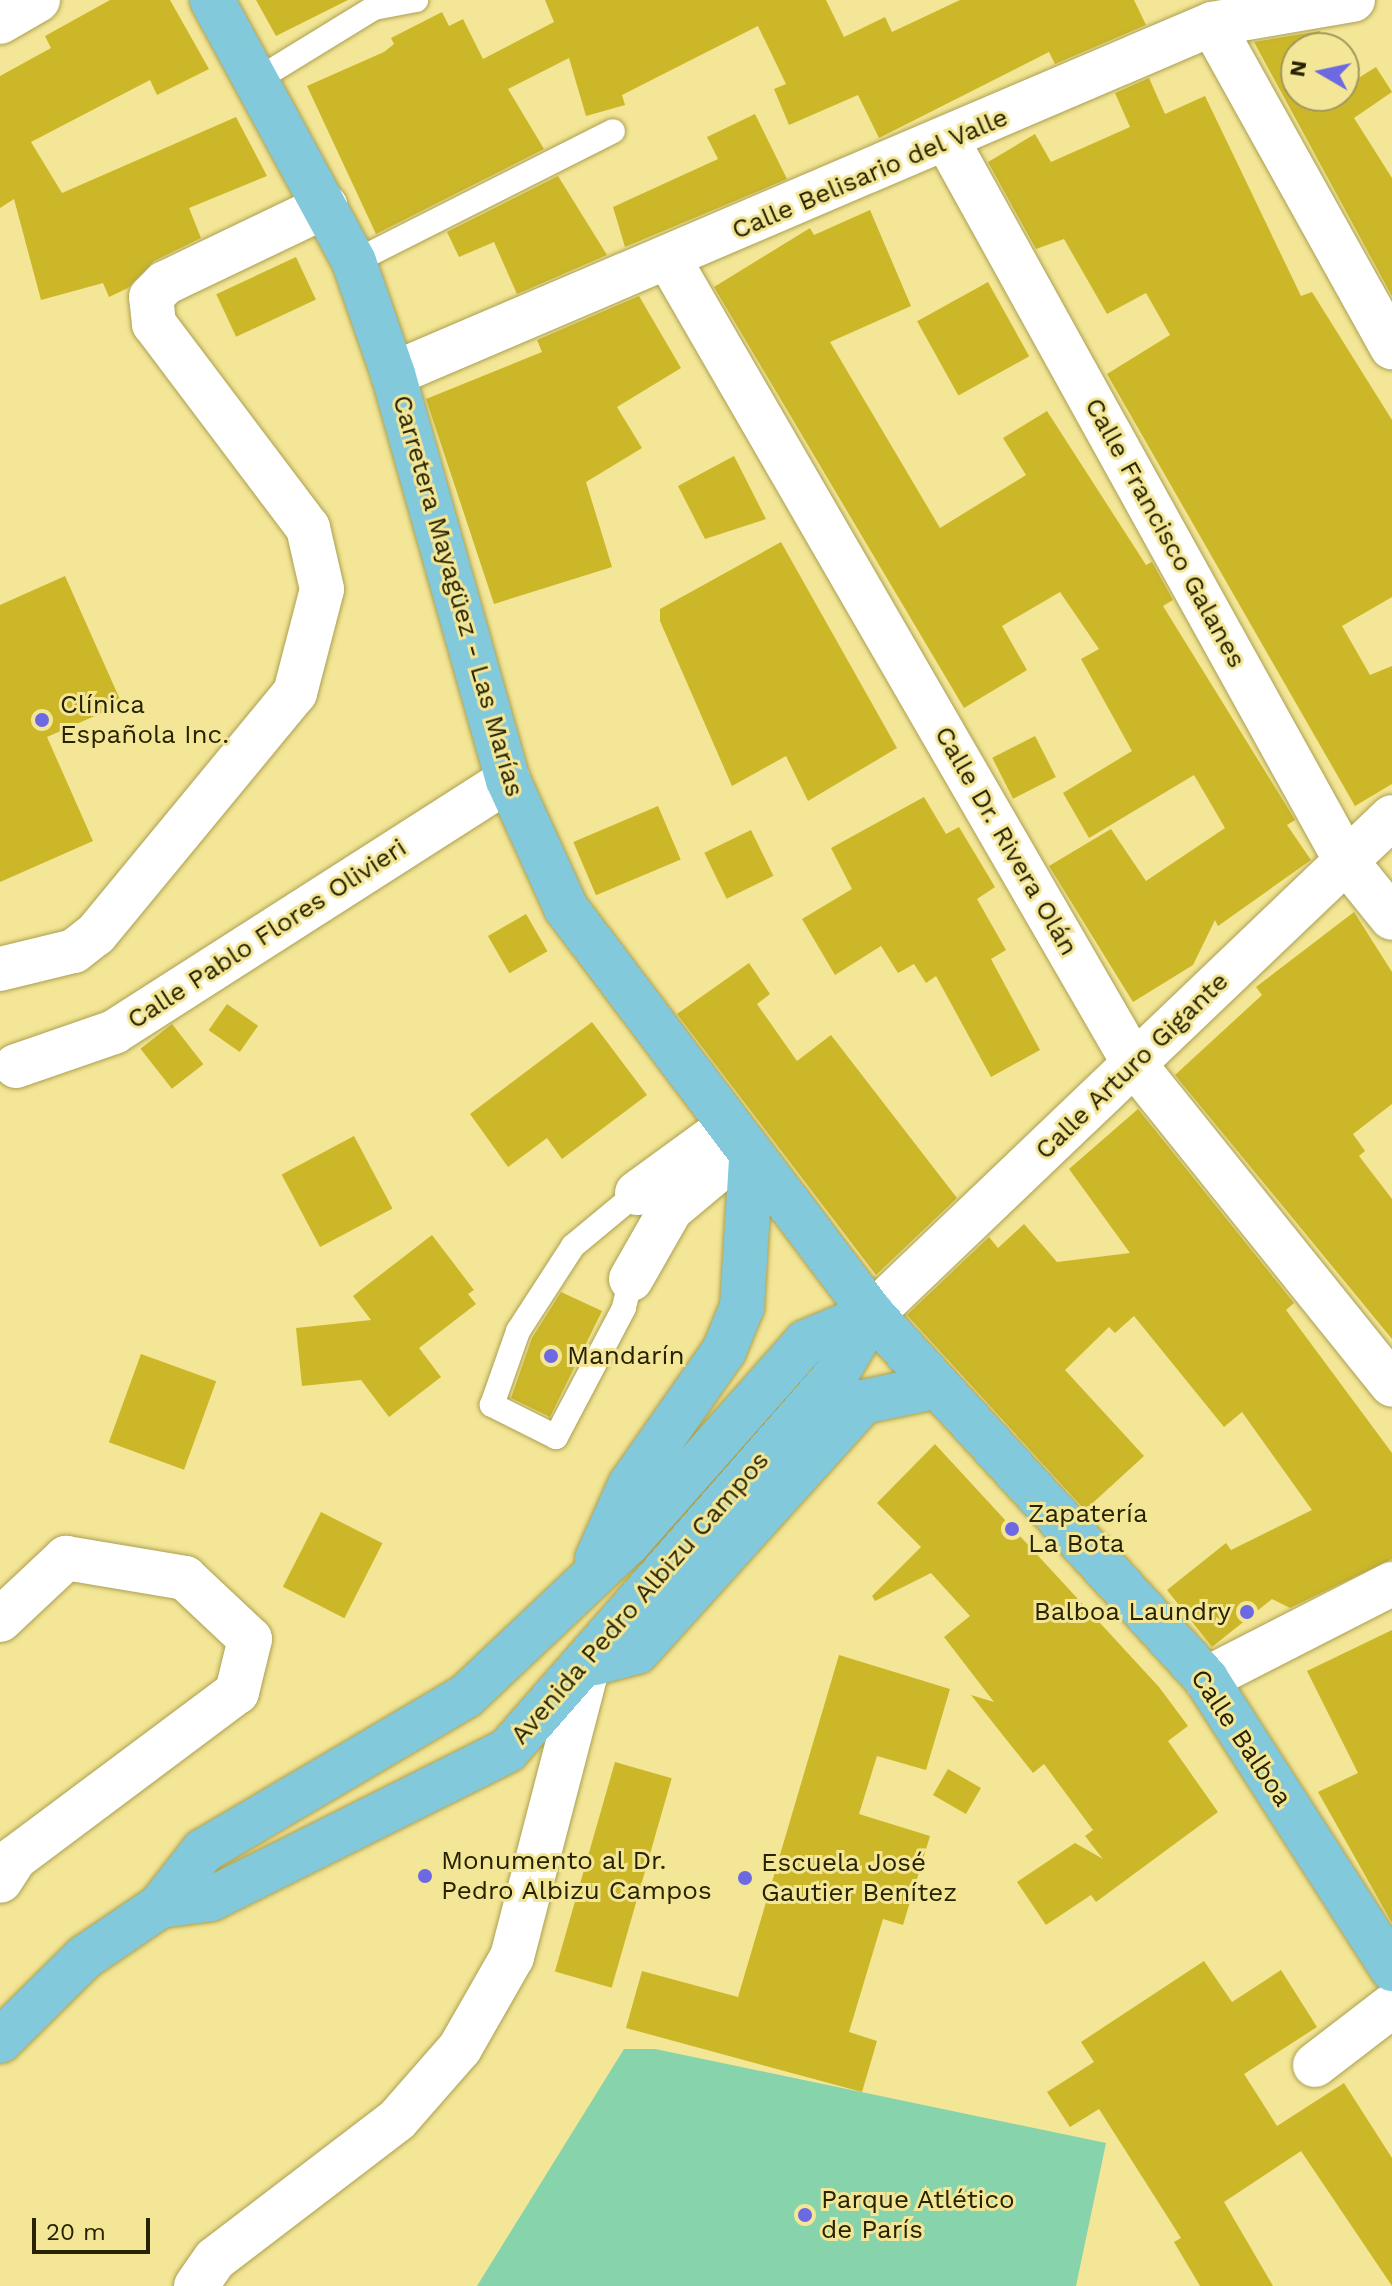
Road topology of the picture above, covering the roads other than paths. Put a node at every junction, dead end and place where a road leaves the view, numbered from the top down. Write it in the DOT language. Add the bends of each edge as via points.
graph roads {
  1 [pos="38,0"];
  2 [pos="212,0"];
  3 [pos="416,0"];
  4 [pos="1353,0"];
  5 [pos="372,4"];
  6 [pos="0,22"];
  7 [pos="1212,24"];
  8 [pos="255,81"];
  9 [pos="613,131"];
  10 [pos="948,142"];
  11 [pos="326,206"];
  12 [pos="670,261"];
  13 [pos="354,262"];
  14 [pos="1392,347"];
  15 [pos="393,374"];
  16 [pos="508,780"];
  17 [pos="1392,817"];
  18 [pos="1346,861"];
  19 [pos="1392,918"];
  20 [pos="0,969"];
  21 [pos="1135,1065"];
  22 [pos="16,1066"];
  23 [pos="741,1144"];
  24 [pos="637,1193"];
  25 [pos="631,1279"];
  26 [pos="872,1314"];
  27 [pos="1392,1385"];
  28 [pos="934,1387"];
  29 [pos="587,1583"];
  30 [pos="1392,1584"];
  31 [pos="0,1620"];
  32 [pos="588,1666"];
  33 [pos="1206,1679"];
  34 [pos="0,1881"];
  35 [pos="160,1906"];
  36 [pos="1392,1969"];
  37 [pos="1392,2006"];
  38 [pos="2,2032"];
  39 [pos="1315,2065"];
  40 [pos="196,2286"];
  1 -- 6 [label="street"];
  2 -- 8 [label="main road, Carretera Mayagüez - Las Marías"];
  3 -- 5 [label="lane"];
  4 -- 7 [label="street, Calle Belisario del Valle"];
  5 -- 8 [label="lane"];
  7 -- 10 [label="street, Calle Belisario del Valle"];
  7 -- 14 [label="street"];
  8 -- 11 [label="main road, Carretera Mayagüez - Las Marías"];
  9 -- 13 [label="lane"];
  10 -- 12 [label="street, Calle Belisario del Valle"];
  10 -- 18 [label="street, Calle Francisco Galanes"];
  11 -- 13 [label="main road, Carretera Mayagüez - Las Marías"];
  11 -- 20 [label="street" via="165,283 151,297 154,324 308,528 322,589 295,693 96,934 74,951"];
  12 -- 15 [label="street, Calle Belisario del Valle"];
  12 -- 21 [label="street, Calle Dr. Rivera Olán"];
  13 -- 15 [label="main road, Carretera Mayagüez - Las Marías"];
  15 -- 16 [label="main road, Carretera Mayagüez - Las Marías"];
  16 -- 22 [label="street, Calle Pablo Flores Olivieri" via="114,1032"];
  16 -- 23 [label="main road, Carretera Mayagüez - Las Marías" via="566,908"];
  17 -- 18 [label="street, Calle Arturo Gigante"];
  18 -- 19 [label="street, Calle Francisco Galanes"];
  18 -- 21 [label="street, Calle Arturo Gigante"];
  21 -- 26 [label="street, Calle Arturo Gigante"];
  21 -- 27 [label="street, Calle Dr. Rivera Olán"];
  23 -- 24 [label="street"];
  23 -- 25 [label="street" via="671,1209"];
  23 -- 26 [label="main road, Carretera Mayagüez - Las Marías"];
  23 -- 29 [label="main road" via="742,1307 724,1351 630,1485"];
  24 -- 25 [label="lane" via="573,1246 518,1331 492,1405 556,1437 624,1308"];
  26 -- 28 [label="main road, Calle Balboa"];
  26 -- 29 [label="main road, Avenida Pedro Albizu Campos" via="806,1342"];
  26 -- 32 [label="main road, Avenida Pedro Albizu Campos" via="836,1375"];
  28 -- 32 [label="main road" via="853,1410 637,1652"];
  28 -- 33 [label="main road, Calle Balboa"];
  29 -- 35 [label="main road, Avenida Pedro Albizu Campos" via="466,1696 203,1851"];
  30 -- 33 [label="street"];
  31 -- 34 [label="street" via="66,1558 185,1578 250,1639 237,1692 15,1858"];
  32 -- 35 [label="main road, Avenida Pedro Albizu Campos" via="508,1750 211,1899"];
  32 -- 40 [label="street" via="512,1957 460,2048 397,2120 215,2259"];
  33 -- 36 [label="main road, Calle Balboa"];
  35 -- 38 [label="main road, Avenida Pedro Albizu Campos" via="85,1957"];
  37 -- 39 [label="street"];
}
